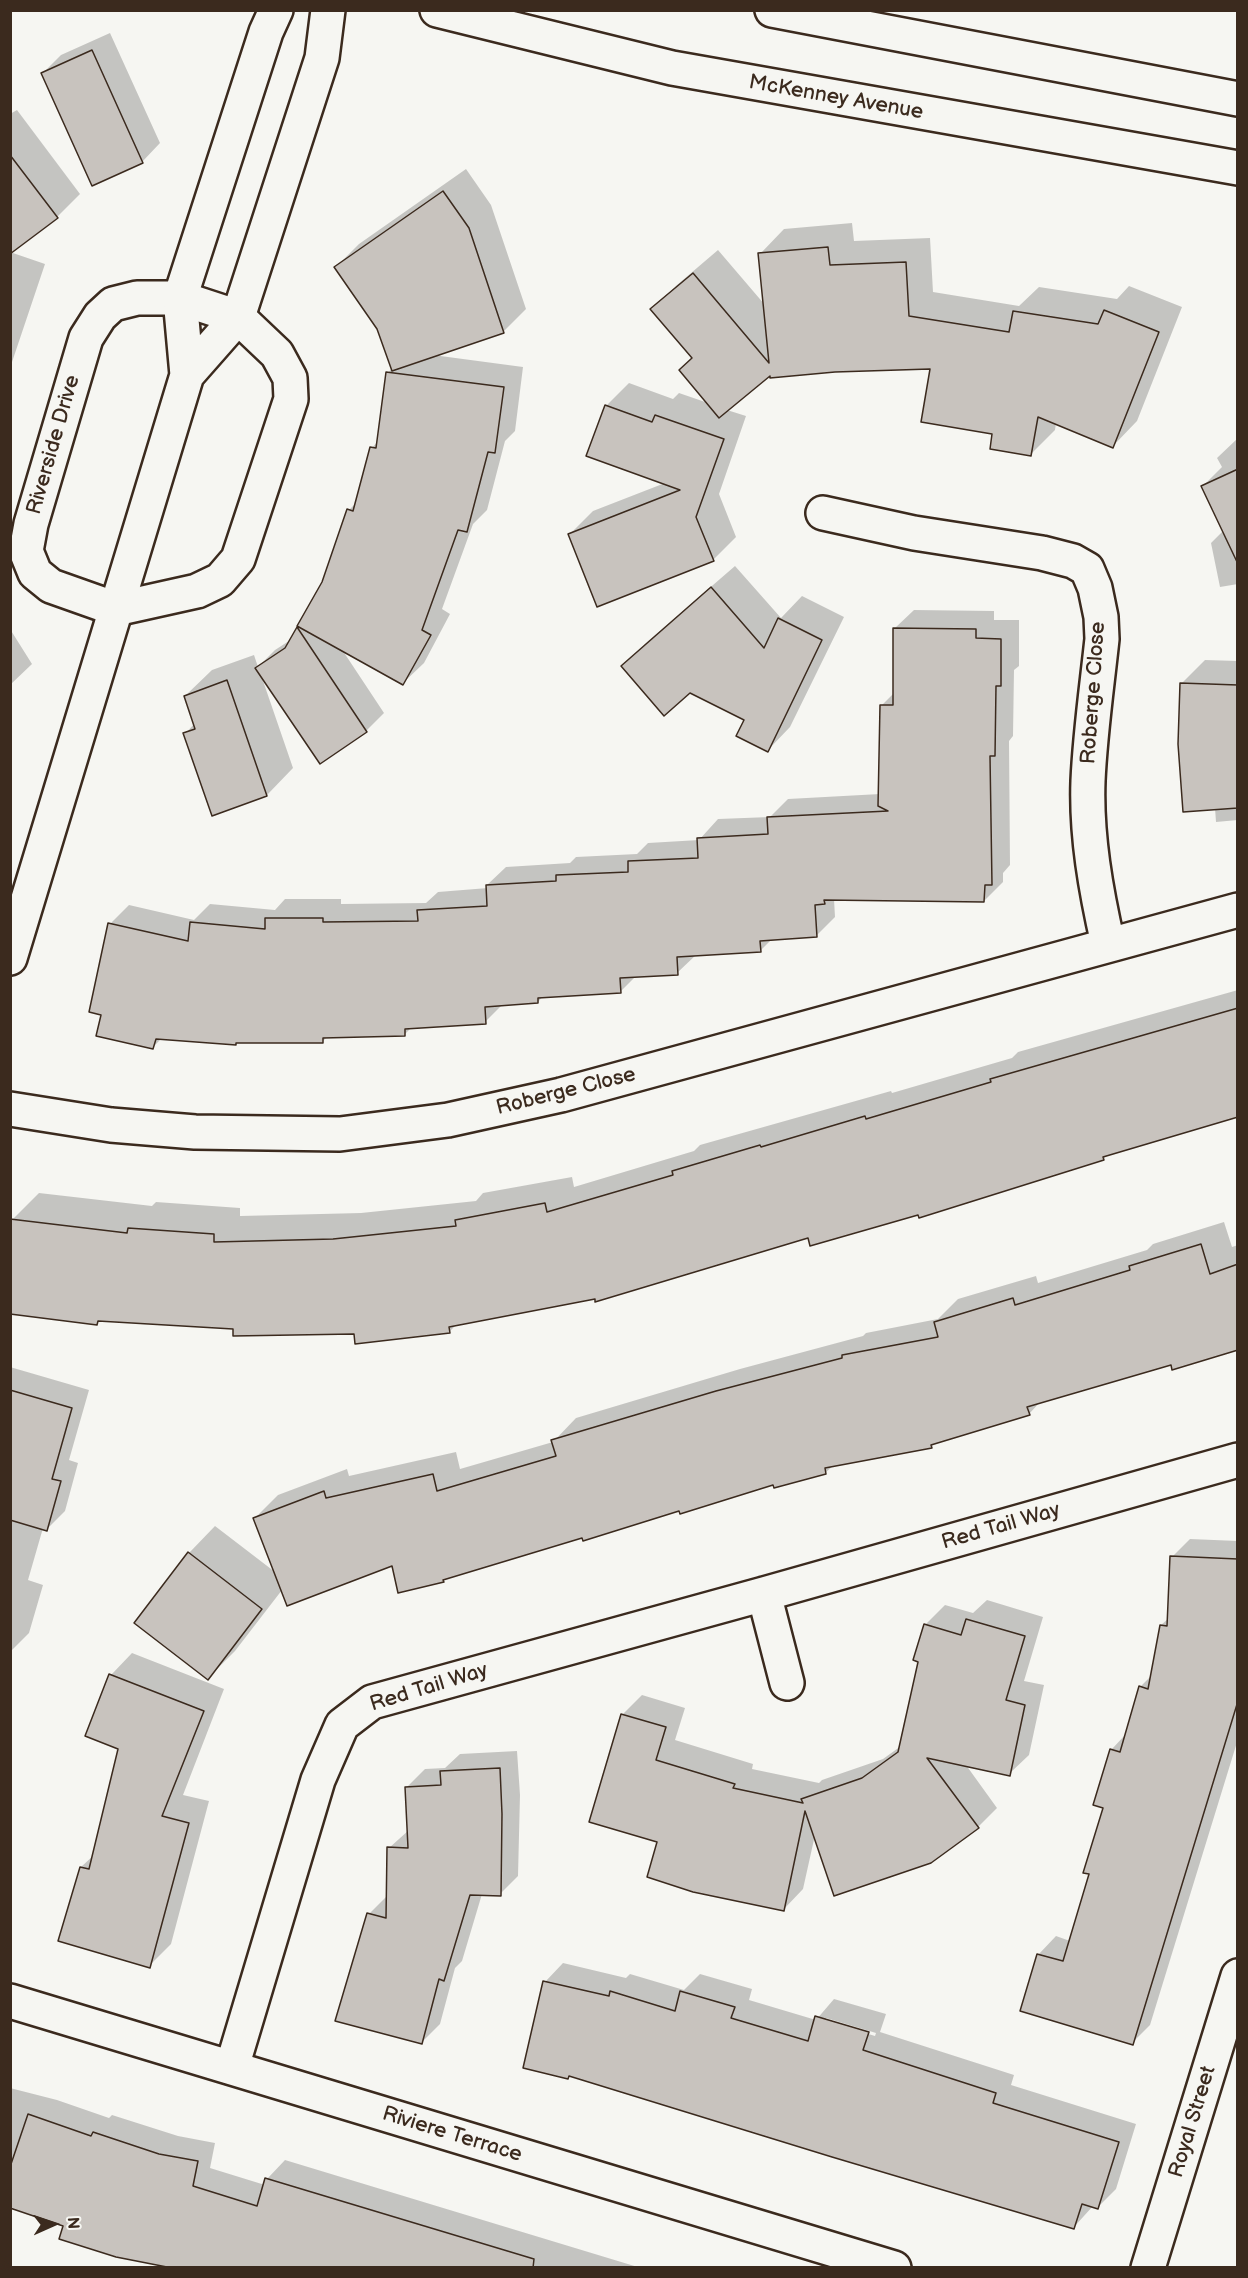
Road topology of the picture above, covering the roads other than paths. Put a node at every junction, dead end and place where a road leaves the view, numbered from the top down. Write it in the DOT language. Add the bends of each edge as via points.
graph roads {
  1 [pos="276,10"];
  2 [pos="328,10"];
  3 [pos="437,10"];
  4 [pos="772,10"];
  5 [pos="1238,99"];
  6 [pos="1238,168"];
  7 [pos="180,298"];
  8 [pos="238,317"];
  9 [pos="187,375"];
  10 [pos="823,513"];
  11 [pos="116,609"];
  12 [pos="1238,910"];
  13 [pos="1108,944"];
  14 [pos="10,958"];
  15 [pos="10,1109"];
  16 [pos="1238,1460"];
  17 [pos="764,1594"];
  18 [pos="787,1683"];
  19 [pos="1238,1976"];
  20 [pos="10,2001"];
  21 [pos="232,2067"];
  22 [pos="894,2268"];
  23 [pos="1148,2268"];
  1 -- 7 [label="street"];
  2 -- 8 [label="street" via="322,58"];
  3 -- 6 [label="street, McKenney Avenue" via="672,68"];
  4 -- 5 [label="street"];
  7 -- 8 [label="street, Riverside Drive"];
  7 -- 9 [label="street"];
  7 -- 11 [label="street, Riverside Drive" via="137,298 113,304 100,316 86,338 31,524 26,550 35,573 51,586"];
  8 -- 9 [label="street"];
  8 -- 11 [label="street, Riverside Drive" via="277,354 290,378 291,399 238,559 220,580 196,591"];
  9 -- 11 [label="street"];
  10 -- 13 [label="street, Roberge Close" via="914,533 1042,553 1087,569 1095,588 1102,639 1088,782 1089,817 1096,890"];
  11 -- 14 [label="street"];
  12 -- 13 [label="street, Roberge Close"];
  13 -- 15 [label="street, Roberge Close" via="561,1095 396,1128 340,1134 195,1132 111,1125"];
  16 -- 17 [label="street, Red Tail Way"];
  17 -- 18 [label="street"];
  17 -- 21 [label="street, Red Tail Way" via="372,1702 342,1725 318,1780"];
  19 -- 23 [label="street, Royal Street"];
  20 -- 21 [label="street, Riviere Terrace"];
  21 -- 22 [label="street, Riviere Terrace"];
}
